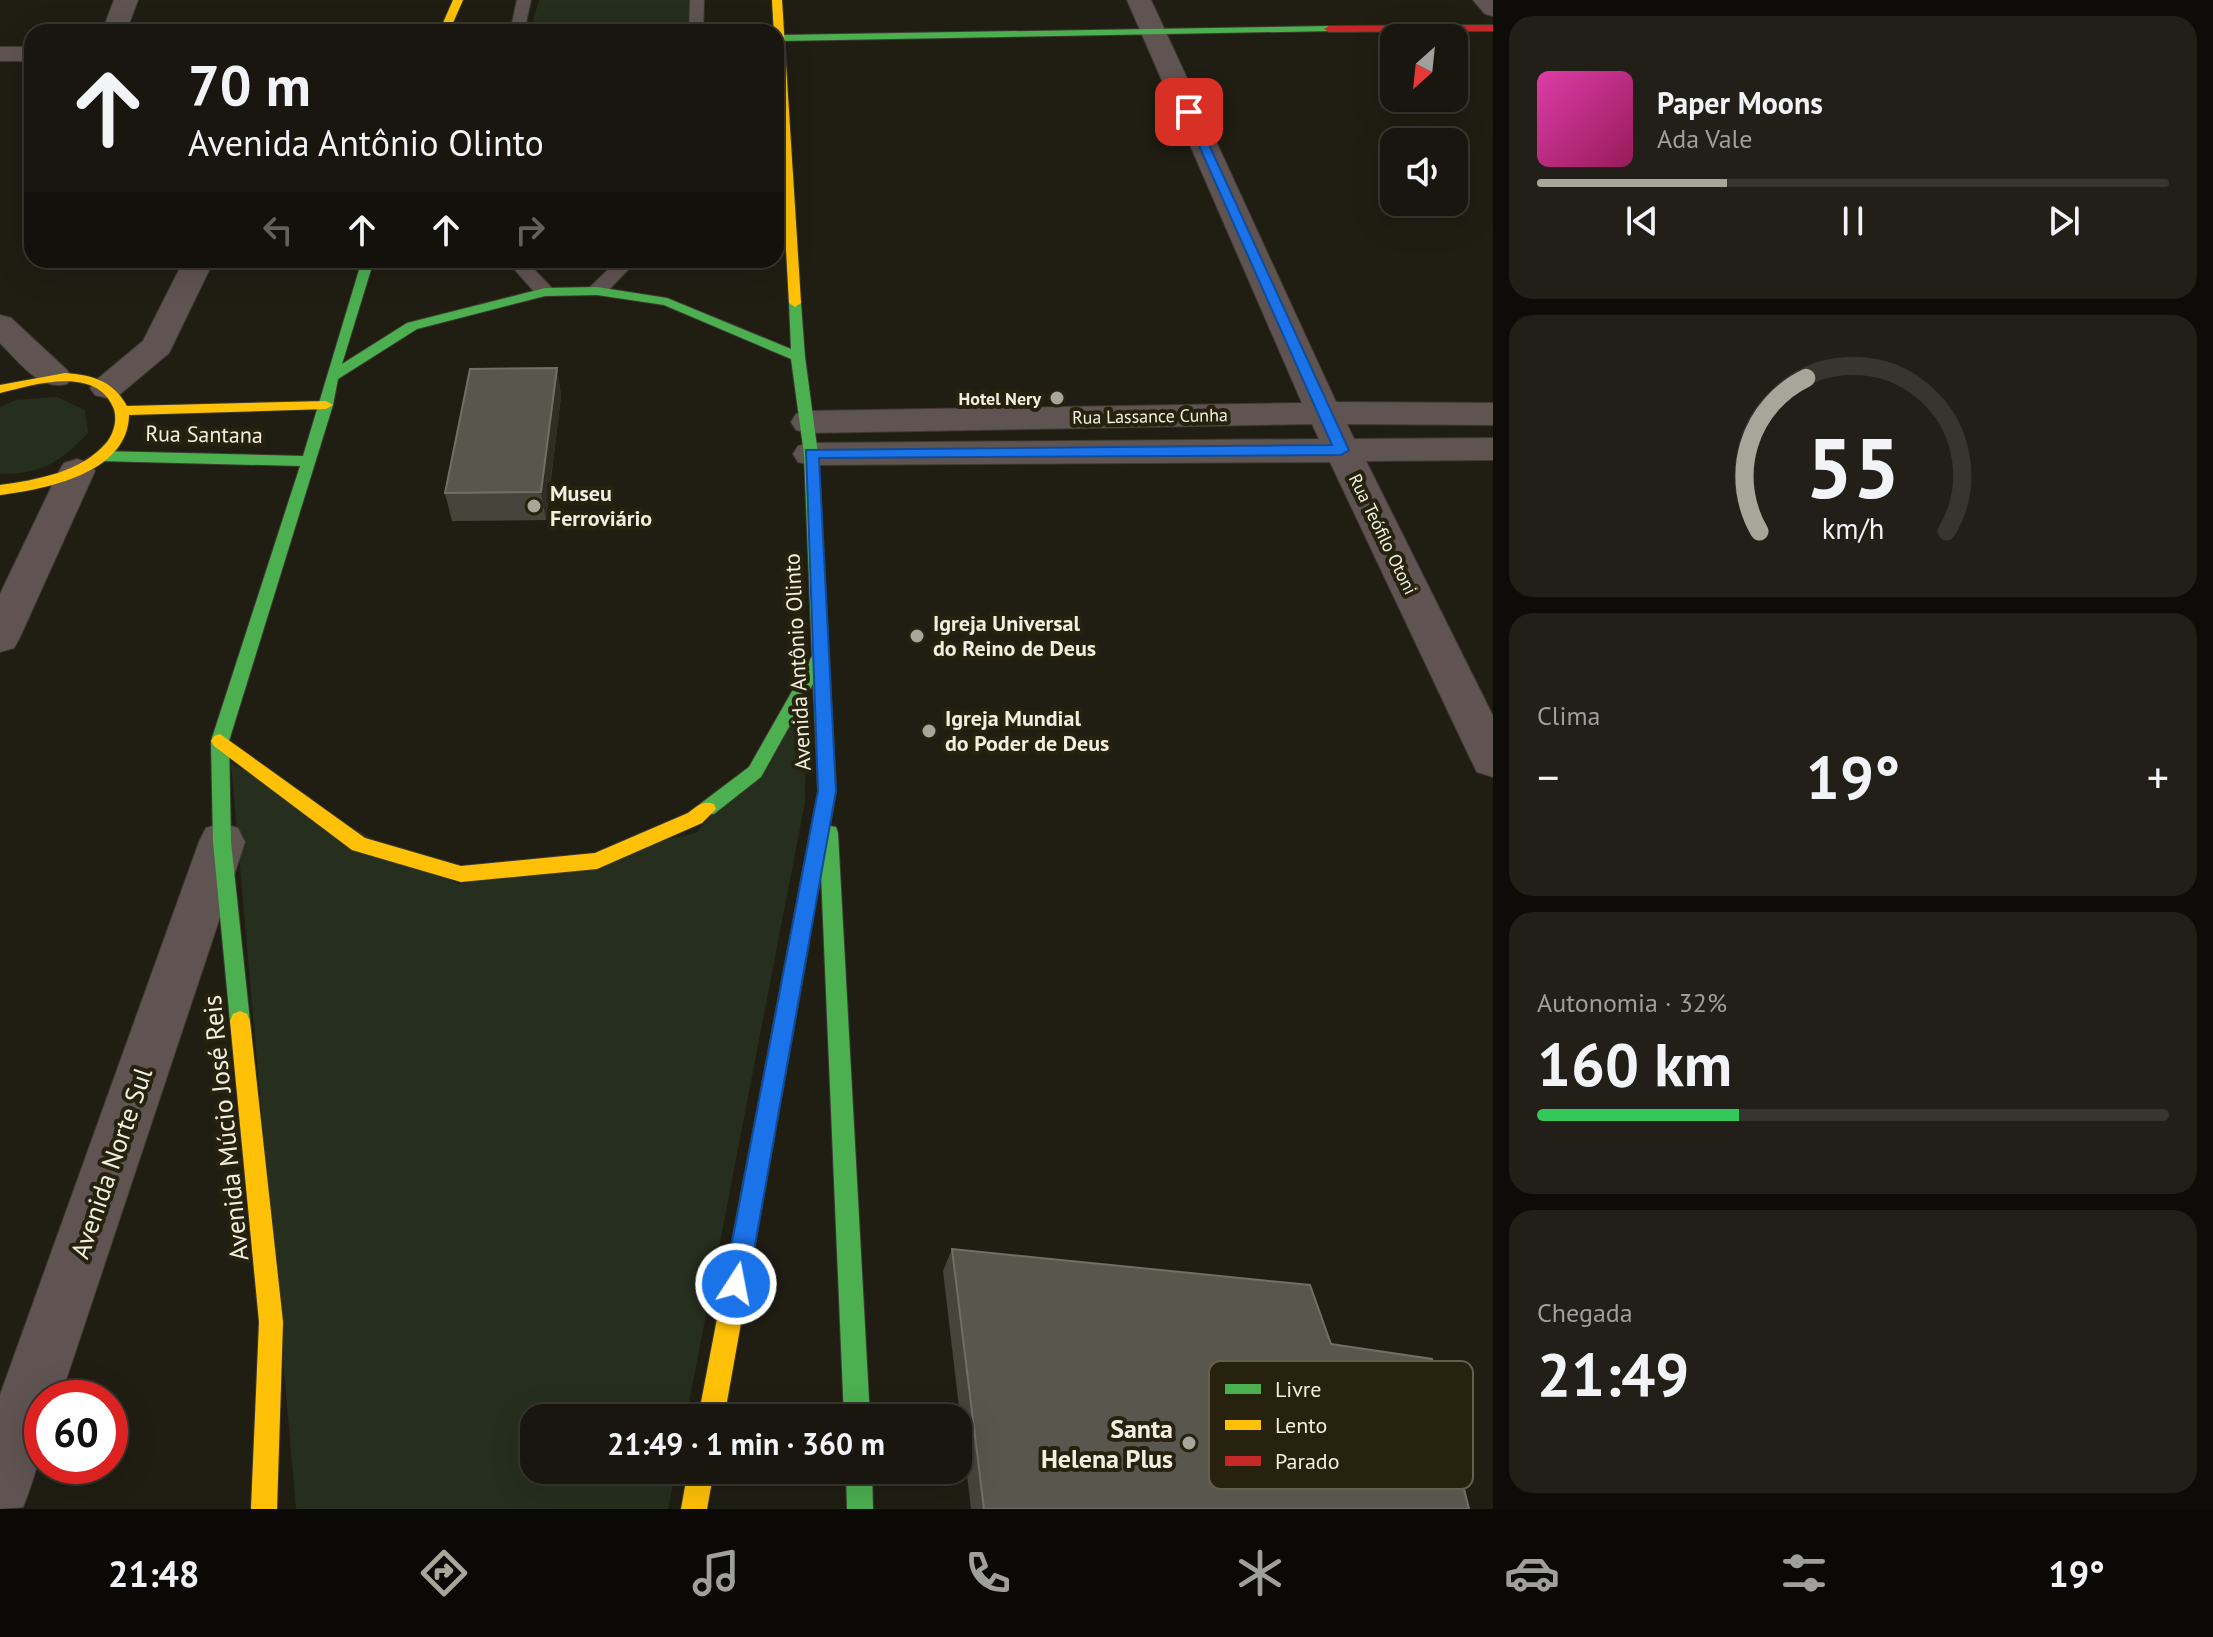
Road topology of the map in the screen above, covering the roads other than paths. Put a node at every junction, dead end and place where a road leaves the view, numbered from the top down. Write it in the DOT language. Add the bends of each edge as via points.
graph roads {
  1 [pos="126,0"];
  2 [pos="458,0"];
  3 [pos="524,0"];
  4 [pos="697,0"];
  5 [pos="777,0"];
  6 [pos="1485,0"];
  7 [pos="1493,9"];
  8 [pos="1145,15"];
  9 [pos="117,24"];
  10 [pos="443,24"];
  11 [pos="519,24"];
  12 [pos="696,24"];
  13 [pos="780,24"];
  14 [pos="1493,28"];
  15 [pos="784,38"];
  16 [pos="0,54"];
  17 [pos="24,54"];
  18 [pos="784,94"];
  19 [pos="195,268"];
  20 [pos="365,268"];
  21 [pos="522,268"];
  22 [pos="620,268"];
  23 [pos="597,291"];
  24 [pos="545,292"];
  25 [pos="0,325"];
  26 [pos="798,357"];
  27 [pos="55,377"];
  28 [pos="331,377"];
  29 [pos="0,389"];
  30 [pos="115,400"];
  31 [pos="326,405"];
  32 [pos="1324,413"];
  33 [pos="1493,414"];
  34 [pos="809,438"];
  35 [pos="1493,449"];
  36 [pos="1341,450"];
  37 [pos="308,461"];
  38 [pos="88,463"];
  39 [pos="0,490"];
  40 [pos="0,637"];
  41 [pos="821,655"];
  42 [pos="220,741"];
  43 [pos="1493,760"];
  44 [pos="827,791"];
  45 [pos="222,842"];
  46 [pos="714,1404"];
  47 [pos="856,1404"];
  48 [pos="0,1484"];
  49 [pos="698,1484"];
  50 [pos="859,1484"];
  51 [pos="264,1509"];
  52 [pos="694,1509"];
  53 [pos="860,1509"];
  1 -- 9 [label="street"];
  2 -- 10 [label="main road"];
  3 -- 11 [label="lane"];
  4 -- 12 [label="lane"];
  5 -- 13 [label="main road, Avenida Antônio Olinto"];
  6 -- 7 [label="street"];
  8 -- 14 [label="main road"];
  8 -- 15 [label="main road"];
  8 -- 32 [label="street, Rua Teófilo Otoni"];
  16 -- 17 [label="street"];
  18 -- 26 [label="main road, Avenida Antônio Olinto"];
  19 -- 30 [label="street" via="157,346"];
  20 -- 28 [label="main road, Avenida Múcio José Reis"];
  21 -- 24 [label="lane"];
  22 -- 23 [label="lane"];
  23 -- 24 [label="main road"];
  23 -- 26 [label="main road" via="667,302"];
  24 -- 28 [label="main road" via="412,326"];
  25 -- 27 [label="street"];
  26 -- 34 [label="main road, Avenida Antônio Olinto"];
  27 -- 29 [label="main road, Rua Santana"];
  27 -- 30 [label="main road, Rua Santana" via="93,382"];
  28 -- 31 [label="main road, Avenida Múcio José Reis"];
  30 -- 31 [label="main road, Rua Santana"];
  30 -- 38 [label="main road, Rua Santana" via="122,426 114,441"];
  31 -- 37 [label="main road, Avenida Múcio José Reis"];
  32 -- 33 [label="street, Rua Lassance Cunha"];
  32 -- 34 [label="street, Rua Lassance Cunha"];
  32 -- 36 [label="street, Rua Teófilo Otoni"];
  34 -- 36 [label="street, Rua Lassance Cunha"];
  34 -- 41 [label="main road, Avenida Antônio Olinto"];
  35 -- 36 [label="street, Rua Lassance Cunha"];
  36 -- 43 [label="street, Rua Teófilo Otoni"];
  37 -- 38 [label="main road, Rua Santana"];
  37 -- 42 [label="main road, Avenida Múcio José Reis"];
  38 -- 39 [label="main road, Rua Santana" via="49,482"];
  38 -- 40 [label="street"];
  41 -- 42 [label="main road" via="755,772 695,818 597,861 461,874 359,844"];
  41 -- 44 [label="main road, Avenida Antônio Olinto"];
  42 -- 45 [label="main road, Avenida Múcio José Reis"];
  44 -- 46 [label="main road"];
  44 -- 47 [label="main road, Avenida Antônio Olinto"];
  45 -- 48 [label="street, Avenida Norte Sul"];
  45 -- 51 [label="main road, Avenida Múcio José Reis" via="271,1322"];
  49 -- 52 [label="main road"];
  50 -- 53 [label="main road"];
}
